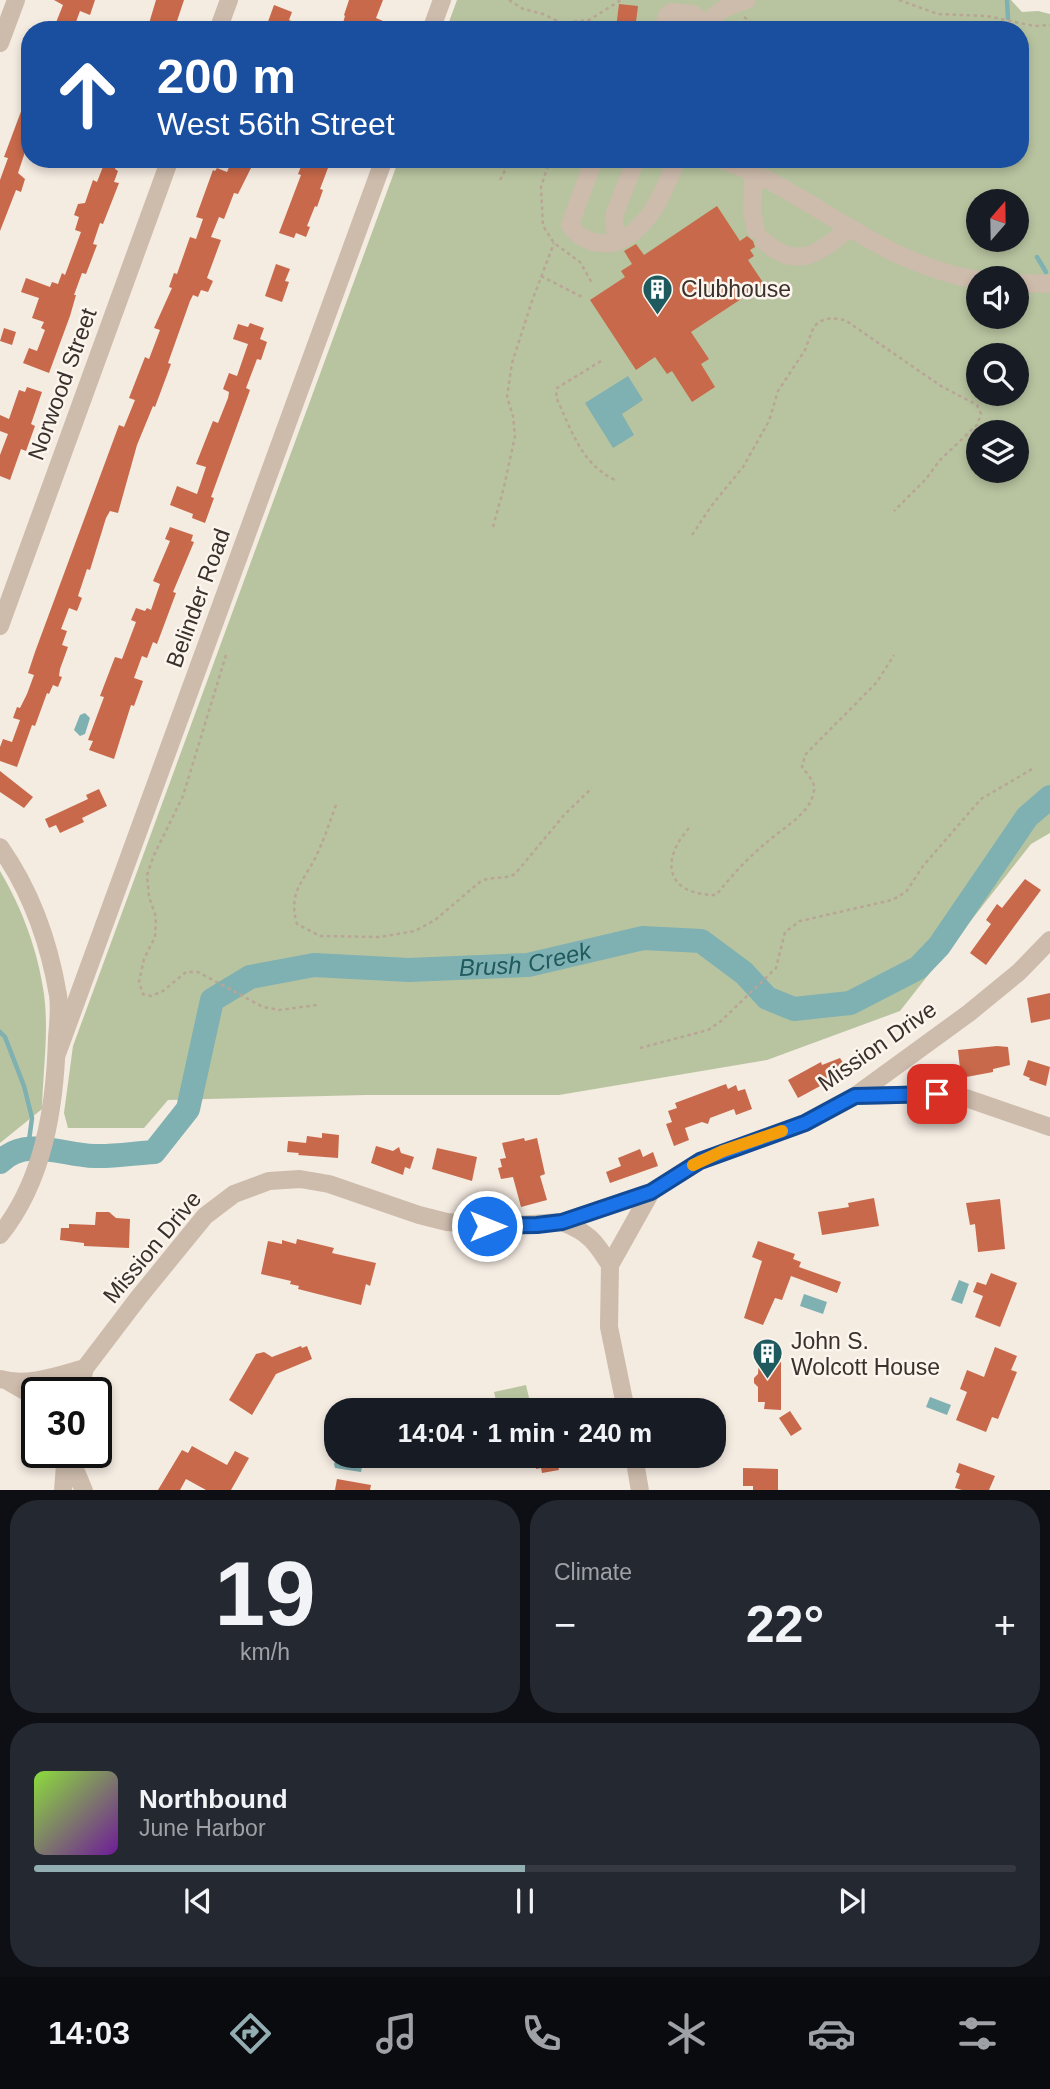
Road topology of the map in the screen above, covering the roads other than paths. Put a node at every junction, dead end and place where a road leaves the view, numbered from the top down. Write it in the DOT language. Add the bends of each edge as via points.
graph roads {
  1 [pos="16,0"];
  2 [pos="229,0"];
  3 [pos="442,0"];
  4 [pos="747,0"];
  5 [pos="221,21"];
  6 [pos="434,21"];
  7 [pos="666,21"];
  8 [pos="699,21"];
  9 [pos="709,21"];
  10 [pos="0,43"];
  11 [pos="167,168"];
  12 [pos="381,168"];
  13 [pos="591,168"];
  14 [pos="632,168"];
  15 [pos="673,168"];
  16 [pos="746,168"];
  17 [pos="754,171"];
  18 [pos="848,229"];
  19 [pos="617,242"];
  20 [pos="966,277"];
  21 [pos="1029,283"];
  22 [pos="1050,284"];
  23 [pos="0,626"];
  24 [pos="0,847"];
  25 [pos="1050,940"];
  26 [pos="57,1054"];
  27 [pos="855,1096"];
  28 [pos="1050,1127"];
  29 [pos="651,1192"];
  30 [pos="562,1222"];
  31 [pos="0,1235"];
  32 [pos="610,1265"];
  33 [pos="85,1368"];
  34 [pos="83,1377"];
  35 [pos="5,1380"];
  36 [pos="21,1389"];
  37 [pos="624,1398"];
  38 [pos="65,1468"];
  39 [pos="74,1468"];
  40 [pos="636,1468"];
  41 [pos="63,1490"];
  42 [pos="84,1490"];
  43 [pos="640,1490"];
  1 -- 10 [label="street"];
  2 -- 5 [label="street"];
  3 -- 6 [label="street"];
  4 -- 9 [label="street" via="729,5"];
  7 -- 8 [label="street" via="671,12 693,14"];
  11 -- 23 [label="street, Norwood Street"];
  12 -- 26 [label="street, Belinder Road"];
  13 -- 19 [label="street" via="570,225 591,241"];
  14 -- 19 [label="street" via="615,213"];
  15 -- 19 [label="street" via="648,219"];
  16 -- 17 [label="street"];
  17 -- 18 [label="street"];
  17 -- 18 [label="street" via="752,211 760,236 773,250 788,257 806,257"];
  18 -- 20 [label="street" via="898,256"];
  21 -- 22 [label="street"];
  24 -- 26 [label="street" via="41,924 59,998"];
  25 -- 27 [label="street, Mission Drive" via="969,1013"];
  26 -- 31 [label="street" via="39,1164 16,1216"];
  27 -- 28 [label="street" via="964,1097"];
  27 -- 29 [label="street, Mission Drive" via="805,1123 700,1161"];
  29 -- 30 [label="street, Mission Drive"];
  29 -- 32 [label="street"];
  30 -- 32 [label="street" via="587,1233"];
  30 -- 33 [label="street, Mission Drive" via="501,1226 447,1222 316,1181 285,1179 247,1188 205,1216"];
  32 -- 37 [label="street" via="609,1327"];
  33 -- 34 [label="street, Mission Drive"];
  33 -- 35 [label="street" via="45,1379"];
  35 -- 36 [label="street"];
  38 -- 41 [label="street"];
  39 -- 42 [label="street"];
  40 -- 43 [label="street"];
}
